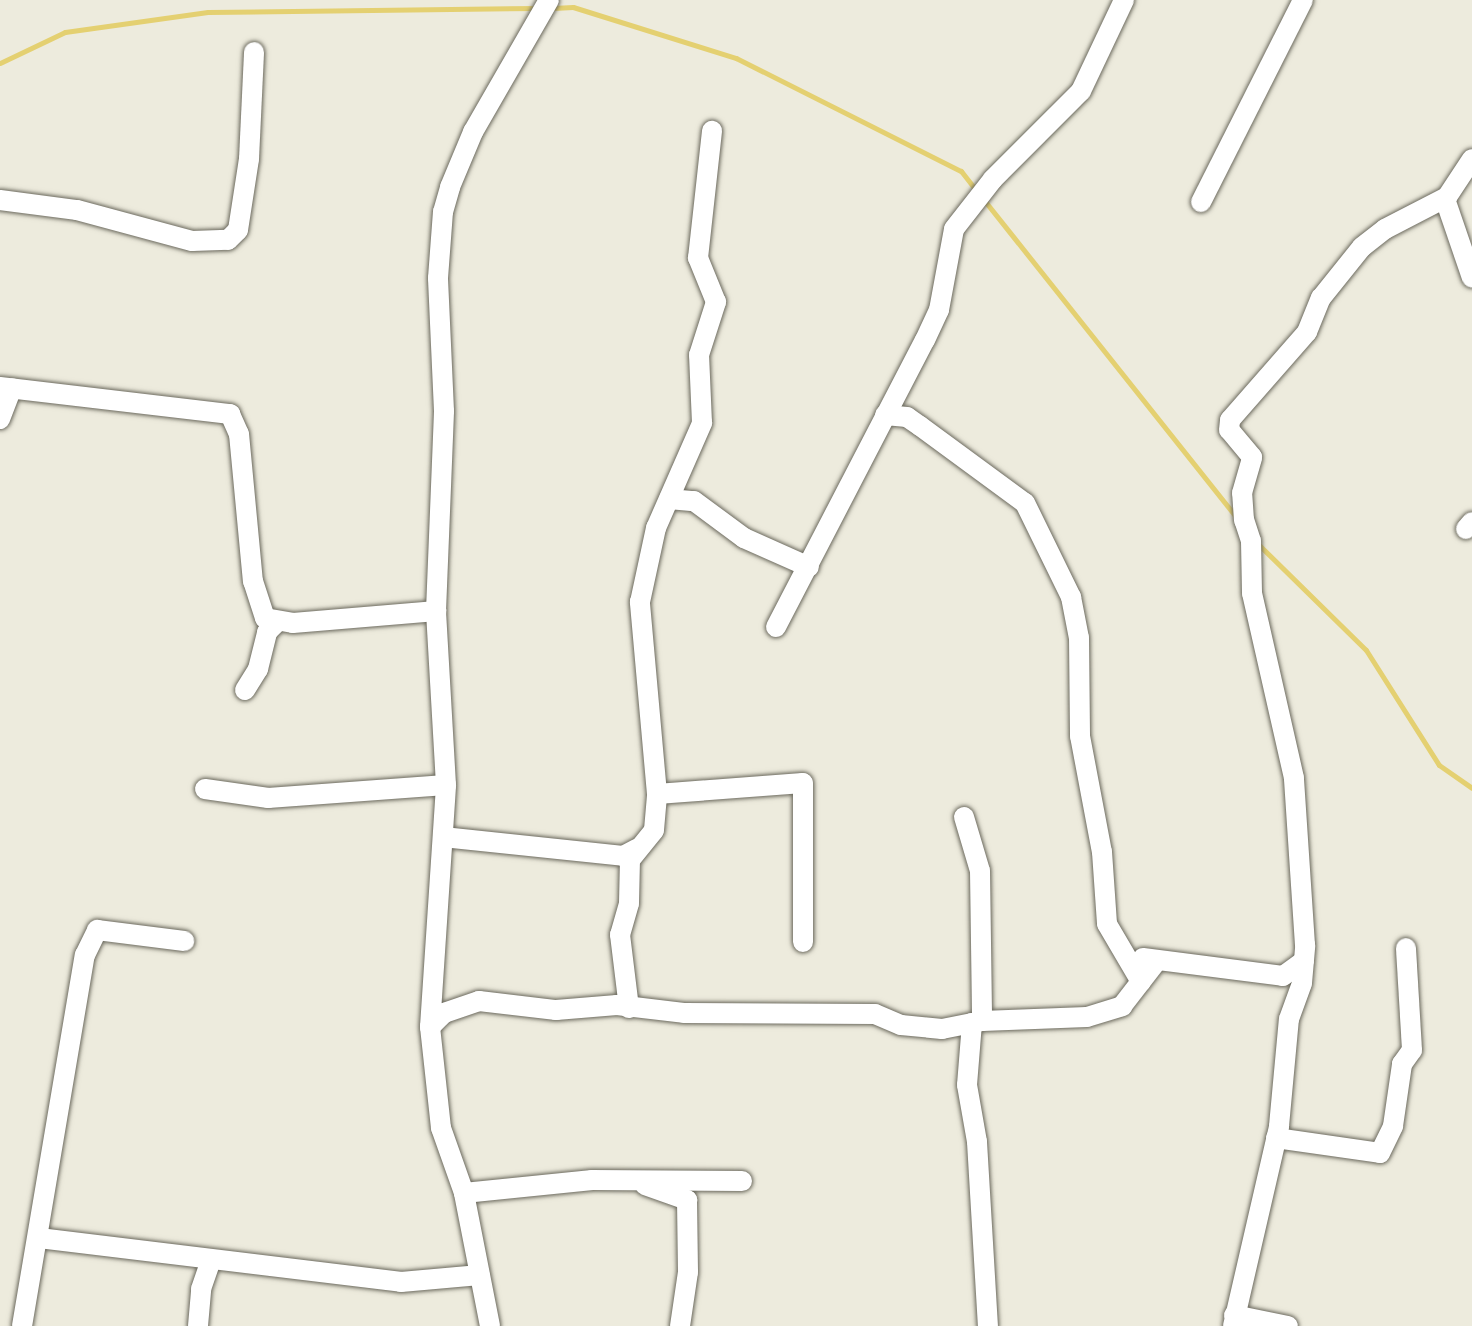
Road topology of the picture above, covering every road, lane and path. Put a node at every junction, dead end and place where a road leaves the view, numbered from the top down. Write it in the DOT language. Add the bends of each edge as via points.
graph roads {
  1 [pos="549,0"];
  2 [pos="1124,0"];
  3 [pos="1303,0"];
  4 [pos="254,52"];
  5 [pos="712,131"];
  6 [pos="1472,159"];
  7 [pos="1445,199"];
  8 [pos="0,200"];
  9 [pos="1201,202"];
  10 [pos="1472,278"];
  11 [pos="6,388"];
  12 [pos="885,415"];
  13 [pos="0,419"];
  14 [pos="669,499"];
  15 [pos="809,567"];
  16 [pos="436,611"];
  17 [pos="277,622"];
  18 [pos="776,627"];
  19 [pos="245,690"];
  20 [pos="446,785"];
  21 [pos="205,789"];
  22 [pos="657,794"];
  23 [pos="964,817"];
  24 [pos="443,837"];
  25 [pos="629,857"];
  26 [pos="184,941"];
  27 [pos="803,942"];
  28 [pos="1406,948"];
  29 [pos="1124,952"];
  30 [pos="1304,961"];
  31 [pos="1156,962"];
  32 [pos="1283,976"];
  33 [pos="1141,982"];
  34 [pos="1297,996"];
  35 [pos="629,1008"];
  36 [pos="977,1022"];
  37 [pos="430,1027"];
  38 [pos="1276,1138"];
  39 [pos="639,1180"];
  40 [pos="742,1181"];
  41 [pos="464,1193"];
  42 [pos="39,1238"];
  43 [pos="211,1260"];
  44 [pos="480,1275"];
  45 [pos="1233,1320"];
  46 [pos="22,1326"];
  47 [pos="198,1326"];
  48 [pos="490,1326"];
  49 [pos="680,1326"];
  50 [pos="988,1326"];
  51 [pos="1288,1326"];
  1 -- 16 [label="street" via="473,132 443,212 438,278 444,411"];
  2 -- 12 [label="street" via="1081,91 993,179 954,229 939,310"];
  3 -- 9 [label="street"];
  4 -- 8 [label="street" via="249,159 238,230 228,240 192,241 77,210"];
  5 -- 14 [label="street" via="698,258 716,292 699,355 702,423"];
  6 -- 7 [label="street"];
  7 -- 10 [label="street"];
  7 -- 30 [label="street" via="1385,229 1362,247 1321,298 1307,332 1230,420 1229,430 1252,457 1242,493 1244,520 1251,541 1252,593 1294,778"];
  11 -- 13 [label="street"];
  11 -- 17 [label="street" via="230,414 239,434 253,581 265,618"];
  12 -- 15 [label="street"];
  12 -- 29 [label="street" via="907,417 1025,503 1071,597 1079,638 1080,736 1102,852 1107,924"];
  14 -- 15 [label="street" via="694,501 744,538"];
  14 -- 22 [label="street" via="656,528 640,602"];
  15 -- 18 [label="street"];
  16 -- 17 [label="street"];
  16 -- 20 [label="street"];
  17 -- 19 [label="street" via="267,632 258,669"];
  20 -- 21 [label="street" via="268,798"];
  20 -- 24 [label="street"];
  22 -- 25 [label="street" via="654,830"];
  22 -- 27 [label="street" via="803,783"];
  23 -- 36 [label="street" via="980,871"];
  24 -- 25 [label="street"];
  24 -- 37 [label="street"];
  25 -- 35 [label="street" via="620,958"];
  26 -- 42 [label="street" via="97,930 85,955"];
  28 -- 38 [label="street" via="1412,1050 1402,1064 1393,1126 1380,1153"];
  29 -- 31 [label="street"];
  29 -- 33 [label="street"];
  30 -- 32 [label="street"];
  30 -- 34 [label="street"];
  31 -- 32 [label="street" via="1184,960"];
  31 -- 33 [label="street"];
  32 -- 34 [label="street"];
  33 -- 36 [label="street" via="1131,998 1108,1012"];
  34 -- 38 [label="street" via="1289,1019"];
  35 -- 36 [label="street" via="875,1014 901,1025 942,1029"];
  35 -- 37 [label="street" via="576,1005 556,1010 479,1001 444,1013"];
  36 -- 50 [label="street" via="967,1085 977,1142"];
  37 -- 41 [label="street" via="441,1128"];
  38 -- 45 [label="street"];
  39 -- 40 [label="street"];
  39 -- 41 [label="street"];
  39 -- 49 [label="street" via="654,1191 687,1200 688,1272"];
  41 -- 44 [label="street"];
  42 -- 43 [label="street"];
  42 -- 46 [label="street"];
  43 -- 44 [label="street" via="401,1282"];
  43 -- 47 [label="street" via="201,1289"];
  44 -- 48 [label="street"];
  45 -- 51 [label="street"];
}
